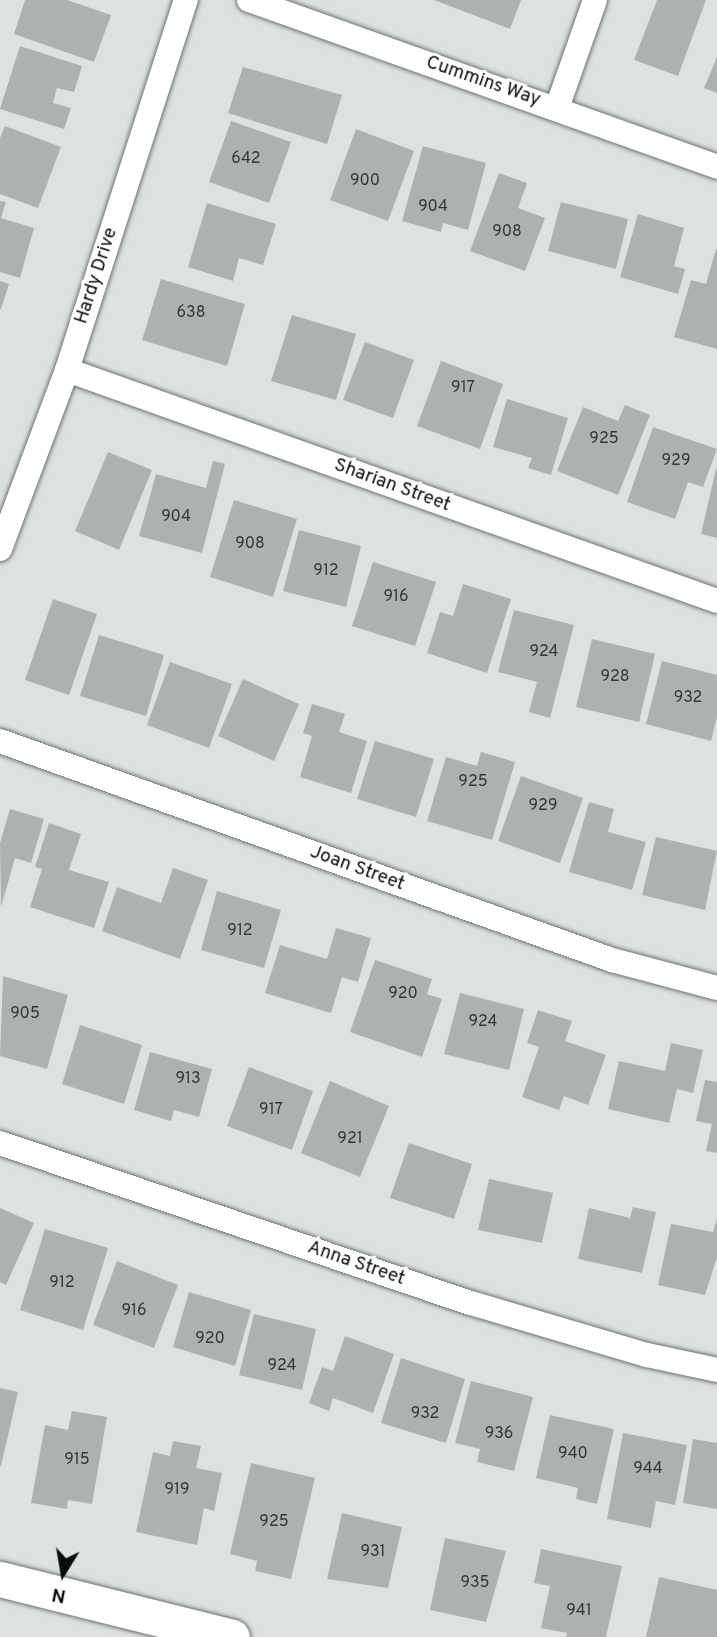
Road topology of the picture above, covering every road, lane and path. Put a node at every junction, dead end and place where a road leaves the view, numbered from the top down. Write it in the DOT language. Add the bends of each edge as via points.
graph roads {
  1 [pos="186,0"];
  2 [pos="249,0"];
  3 [pos="596,0"];
  4 [pos="557,108"];
  5 [pos="717,167"];
  6 [pos="67,370"];
  7 [pos="0,549"];
  8 [pos="717,601"];
  9 [pos="0,741"];
  10 [pos="717,988"];
  11 [pos="0,1143"];
  12 [pos="717,1370"];
  13 [pos="0,1579"];
  14 [pos="232,1637"];
  1 -- 6 [label="street, Hardy Drive"];
  2 -- 4 [label="street, Cummins Way"];
  3 -- 4 [label="street"];
  4 -- 5 [label="street, Cummins Way"];
  6 -- 7 [label="street, Hardy Drive"];
  6 -- 8 [label="street, Sharian Street"];
  9 -- 10 [label="street, Joan Street" via="612,960"];
  11 -- 12 [label="street, Anna Street" via="471,1303 647,1355"];
  13 -- 14 [label="street"];
}
